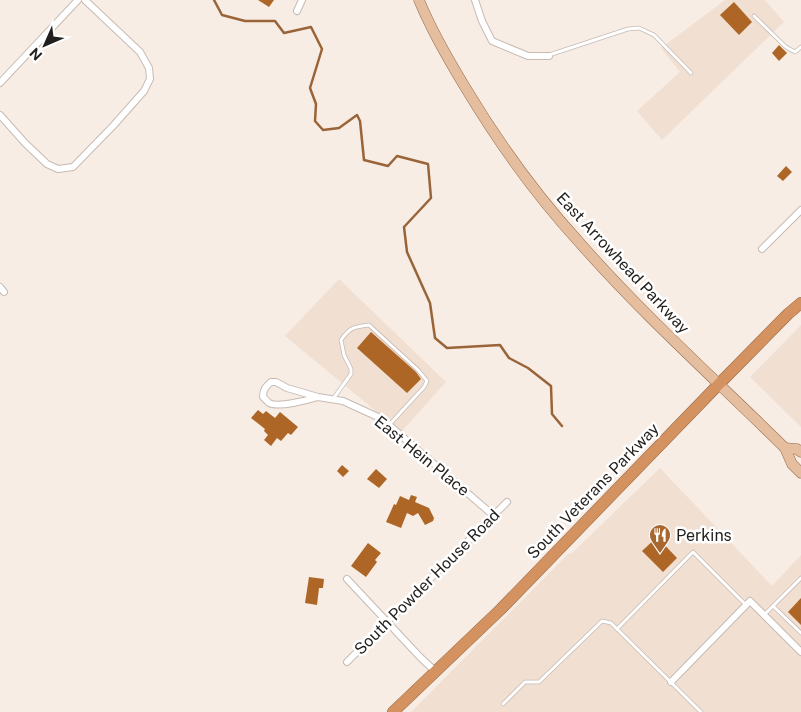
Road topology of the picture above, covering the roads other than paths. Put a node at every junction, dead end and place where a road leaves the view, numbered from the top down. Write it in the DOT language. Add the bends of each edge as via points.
graph roads {
  1 [pos="78,0"];
  2 [pos="85,0"];
  3 [pos="302,0"];
  4 [pos="419,0"];
  5 [pos="475,0"];
  6 [pos="297,12"];
  7 [pos="754,16"];
  8 [pos="801,47"];
  9 [pos="548,56"];
  10 [pos="691,73"];
  11 [pos="0,83"];
  12 [pos="0,116"];
  13 [pos="801,210"];
  14 [pos="762,249"];
  15 [pos="801,296"];
  16 [pos="801,303"];
  17 [pos="788,314"];
  18 [pos="719,384"];
  19 [pos="318,397"];
  20 [pos="333,399"];
  21 [pos="389,425"];
  22 [pos="785,448"];
  23 [pos="801,452"];
  24 [pos="801,472"];
  25 [pos="507,502"];
  26 [pos="494,516"];
  27 [pos="801,578"];
  28 [pos="346,579"];
  29 [pos="746,606"];
  30 [pos="773,606"];
  31 [pos="764,615"];
  32 [pos="387,622"];
  33 [pos="617,629"];
  34 [pos="801,633"];
  35 [pos="801,652"];
  36 [pos="347,662"];
  37 [pos="436,672"];
  38 [pos="670,682"];
  39 [pos="419,688"];
  40 [pos="503,704"];
  41 [pos="385,712"];
  42 [pos="393,712"];
  43 [pos="701,712"];
  1 -- 11 [label="street"];
  2 -- 12 [label="street" via="140,52 149,68 150,79 144,90 73,167 58,169 47,164"];
  3 -- 6 [label="street"];
  4 -- 18 [label="main road, East Arrowhead Parkway" via="471,98 526,178 616,283"];
  5 -- 9 [label="street" via="492,41 528,56"];
  7 -- 8 [label="lane" via="795,52"];
  9 -- 10 [label="lane" via="628,28 639,28 654,35"];
  13 -- 14 [label="street"];
  15 -- 17 [label="highway, South Veterans Parkway"];
  16 -- 17 [label="highway, South Veterans Parkway"];
  17 -- 18 [label="highway, South Veterans Parkway"];
  18 -- 22 [label="main road, East Arrowhead Parkway"];
  18 -- 37 [label="highway, South Veterans Parkway"];
  19 -- 19 [label="street, East Hein Place" via="276,382 271,382 263,391 263,398 274,405"];
  19 -- 20 [label="street, East Hein Place"];
  20 -- 21 [label="street, East Hein Place"];
  20 -- 21 [label="lane" via="351,374 340,340 353,327 369,325 427,381"];
  21 -- 26 [label="street, East Hein Place"];
  22 -- 23 [label="main road"];
  22 -- 24 [label="main road, East Arrowhead Parkway" via="792,464"];
  25 -- 26 [label="street, South Powder House Road"];
  26 -- 32 [label="street, South Powder House Road"];
  27 -- 30 [label="lane"];
  28 -- 32 [label="street"];
  29 -- 31 [label="street" via="750,601"];
  29 -- 33 [label="lane" via="693,552"];
  29 -- 38 [label="street"];
  30 -- 31 [label="lane"];
  30 -- 34 [label="lane"];
  31 -- 35 [label="street"];
  32 -- 36 [label="street, South Powder House Road"];
  32 -- 37 [label="street"];
  33 -- 38 [label="lane"];
  33 -- 40 [label="lane" via="602,620 539,682 525,682"];
  37 -- 39 [label="highway, South Veterans Parkway"];
  38 -- 43 [label="lane"];
  39 -- 41 [label="highway"];
  39 -- 42 [label="highway"];
}
